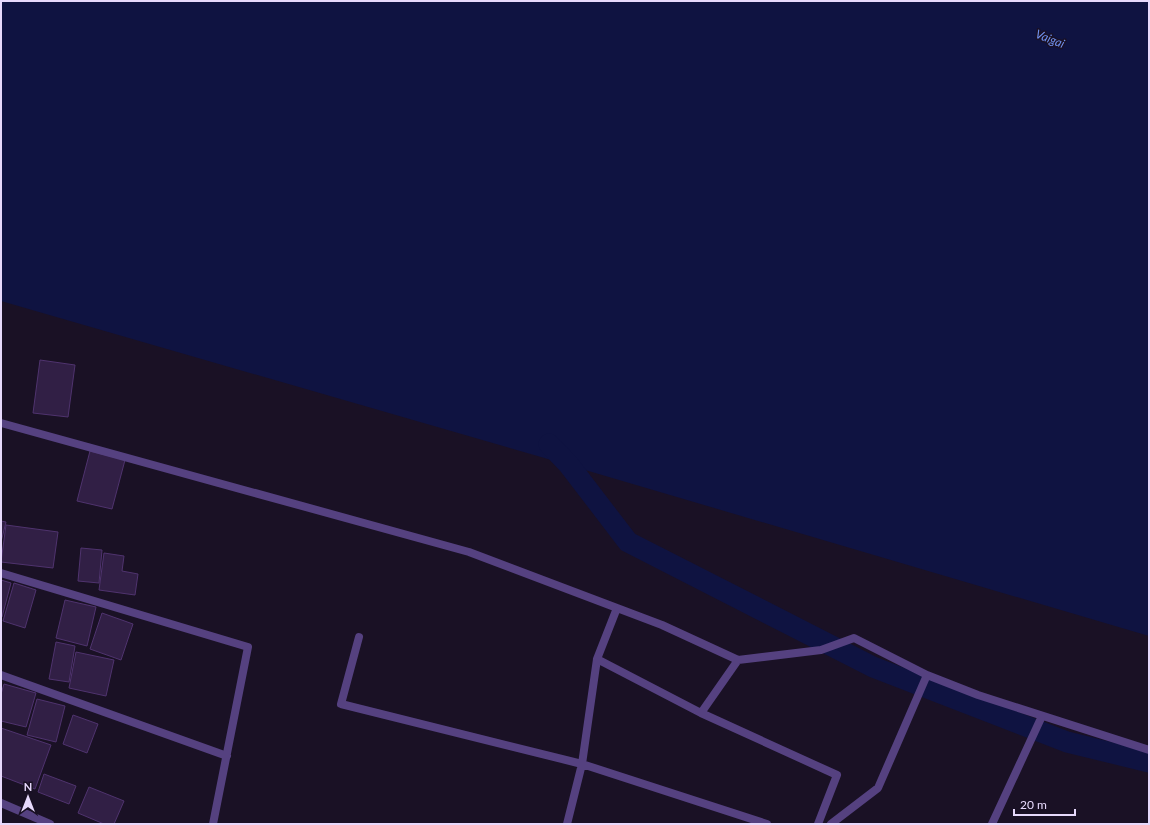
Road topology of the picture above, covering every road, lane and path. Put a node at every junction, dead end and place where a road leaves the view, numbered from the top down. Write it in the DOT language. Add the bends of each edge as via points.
graph roads {
  1 [pos="1,423"];
  2 [pos="1,574"];
  3 [pos="617,608"];
  4 [pos="359,637"];
  5 [pos="597,659"];
  6 [pos="738,660"];
  7 [pos="1,675"];
  8 [pos="926,679"];
  9 [pos="701,713"];
  10 [pos="1040,718"];
  11 [pos="1149,750"];
  12 [pos="227,756"];
  13 [pos="582,764"];
  14 [pos="1,803"];
  15 [pos="50,824"];
  16 [pos="213,824"];
  17 [pos="567,824"];
  18 [pos="767,824"];
  19 [pos="818,824"];
  20 [pos="831,824"];
  21 [pos="992,824"];
  1 -- 3 [label="street" via="469,552"];
  2 -- 12 [label="street" via="248,647"];
  3 -- 5 [label="street"];
  3 -- 6 [label="street" via="662,625"];
  4 -- 13 [label="street" via="341,704"];
  5 -- 9 [label="street"];
  5 -- 13 [label="street"];
  6 -- 8 [label="street" via="821,650 854,638"];
  6 -- 9 [label="street"];
  7 -- 12 [label="street"];
  8 -- 10 [label="street"];
  8 -- 20 [label="street" via="878,788"];
  9 -- 19 [label="street" via="837,775"];
  10 -- 11 [label="street"];
  10 -- 21 [label="street"];
  12 -- 16 [label="street"];
  13 -- 17 [label="street"];
  13 -- 18 [label="street"];
  14 -- 15 [label="street"];
}
